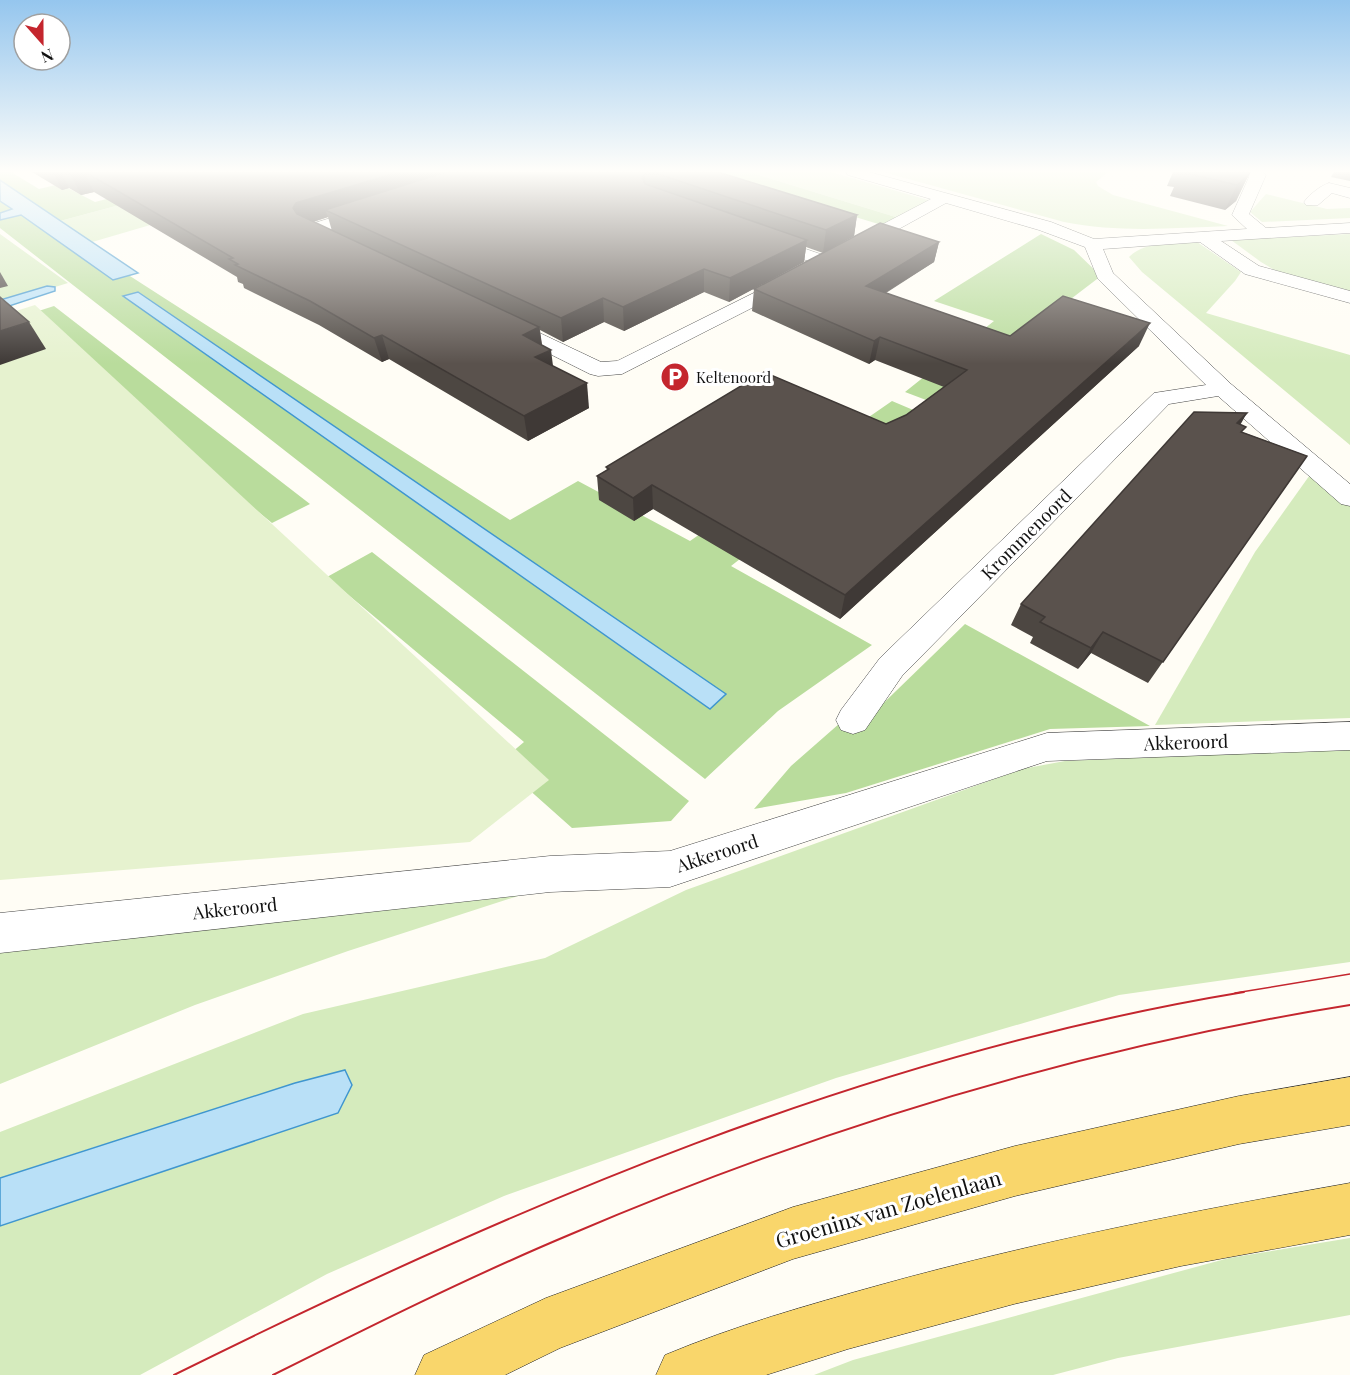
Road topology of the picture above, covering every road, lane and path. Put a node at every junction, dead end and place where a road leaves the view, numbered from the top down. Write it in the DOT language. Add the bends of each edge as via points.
graph roads {
  1 [pos="324,236"];
  2 [pos="754,236"];
  3 [pos="874,236"];
  4 [pos="1072,236"];
  5 [pos="1200,236"];
  6 [pos="1202,236"];
  7 [pos="1092,244"];
  8 [pos="354,250"];
  9 [pos="826,262"];
  10 [pos="1350,297"];
  11 [pos="481,312"];
  12 [pos="1223,389"];
  13 [pos="1350,498"];
  14 [pos="853,720"];
  15 [pos="1350,736"];
  16 [pos="0,933"];
  17 [pos="1350,1101"];
  18 [pos="1350,1209"];
  19 [pos="444,1375"];
  20 [pos="685,1375"];
  1 -- 8 [label="street"];
  2 -- 9 [label="street"];
  3 -- 9 [label="street"];
  4 -- 7 [label="street"];
  5 -- 7 [label="street"];
  6 -- 10 [label="street" via="1252,270"];
  7 -- 12 [label="street" via="1105,275"];
  9 -- 11 [label="street" via="622,368 598,369"];
  12 -- 13 [label="street"];
  12 -- 14 [label="street, Krommenoord" via="1162,398 891,667"];
  15 -- 16 [label="street, Akkeroord" via="1047,747 670,869 550,874"];
  17 -- 19 [label="main road, Groeninx van Zoelenlaan" via="1239,1120 1015,1171 793,1233 546,1326"];
  18 -- 20 [label="main road" via="1241,1227 990,1281 761,1347"];
}
